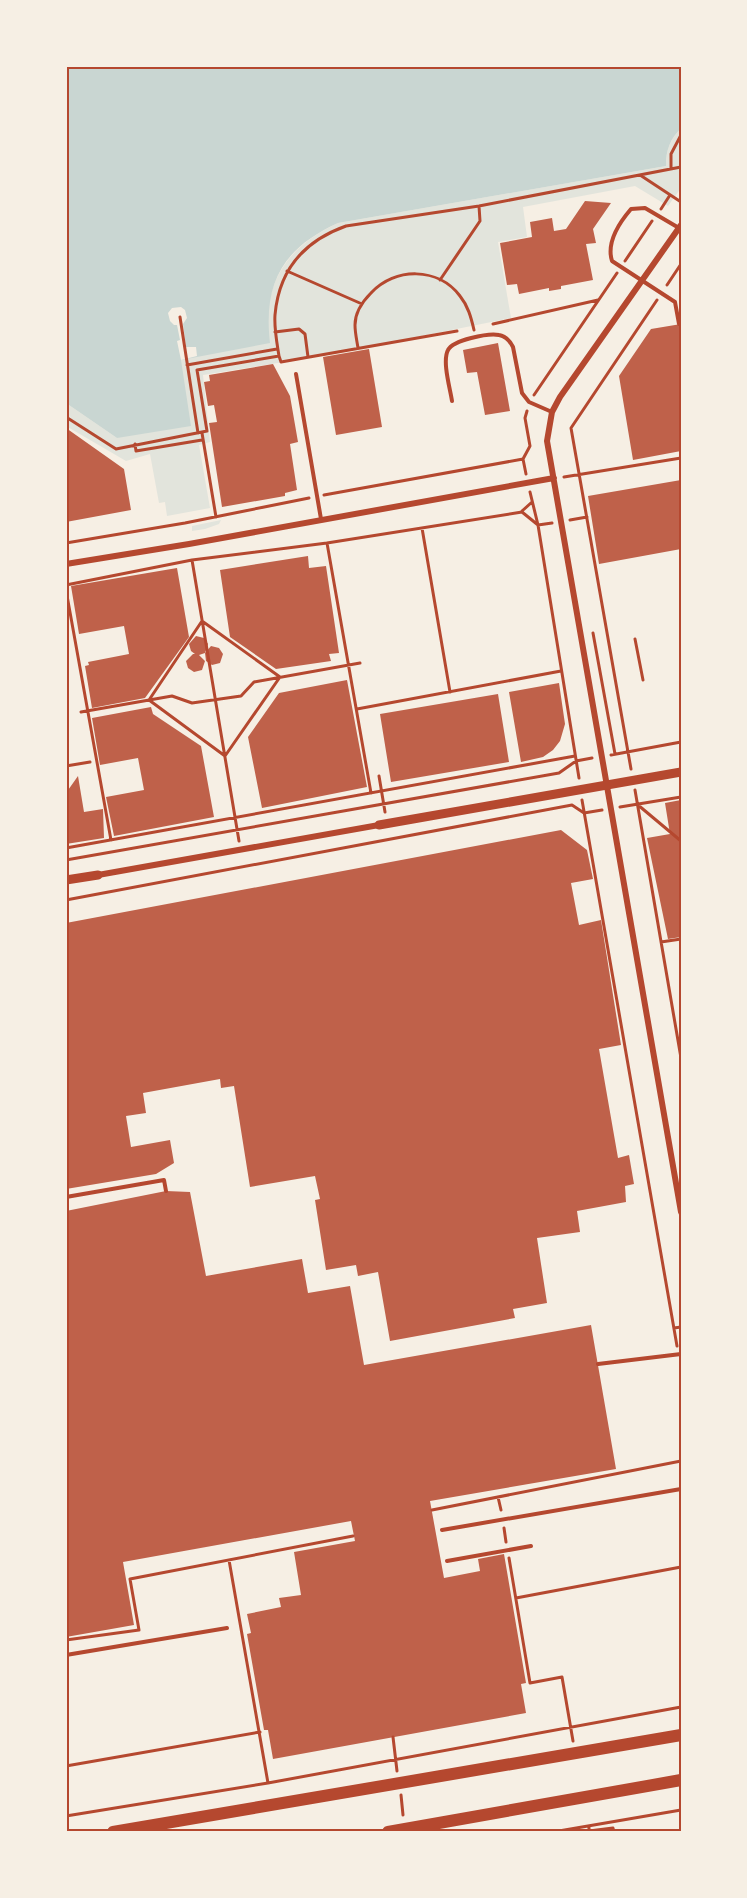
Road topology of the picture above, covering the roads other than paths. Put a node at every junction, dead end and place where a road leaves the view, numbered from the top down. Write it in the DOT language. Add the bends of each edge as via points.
graph roads {
  1 [pos="680,227"];
  2 [pos="642,281"];
  3 [pos="679,324"];
  4 [pos="296,374"];
  5 [pos="452,401"];
  6 [pos="552,412"];
  7 [pos="554,478"];
  8 [pos="321,519"];
  9 [pos="66,564"];
  10 [pos="681,772"];
  11 [pos="607,785"];
  12 [pos="383,825"];
  13 [pos="98,875"];
  14 [pos="66,880"];
  15 [pos="166,1191"];
  16 [pos="66,1197"];
  17 [pos="681,1212"];
  18 [pos="681,1353"];
  19 [pos="598,1364"];
  20 [pos="681,1489"];
  21 [pos="442,1530"];
  22 [pos="531,1546"];
  23 [pos="447,1560"];
  24 [pos="228,1628"];
  25 [pos="66,1655"];
  26 [pos="678,1734"];
  27 [pos="681,1780"];
  28 [pos="113,1832"];
  29 [pos="388,1832"];
  1 -- 2 [label="street"];
  1 -- 2 [label="lane" via="645,208 628,212 609,249 612,261"];
  2 -- 3 [label="lane" via="675,302"];
  2 -- 6 [label="street"];
  4 -- 8 [label="lane"];
  5 -- 6 [label="lane" via="445,358 448,348 456,341 499,335 513,347 522,393 529,402"];
  6 -- 7 [label="street" via="547,441"];
  7 -- 8 [label="street"];
  7 -- 11 [label="street"];
  8 -- 9 [label="street"];
  10 -- 11 [label="street"];
  11 -- 12 [label="street"];
  11 -- 17 [label="street"];
  12 -- 13 [label="street"];
  13 -- 14 [label="street"];
  15 -- 16 [label="lane" via="164,1180"];
  18 -- 19 [label="lane"];
  20 -- 21 [label="lane"];
  22 -- 23 [label="lane"];
  24 -- 25 [label="lane"];
  26 -- 28 [label="main road"];
  27 -- 29 [label="main road"];
}
